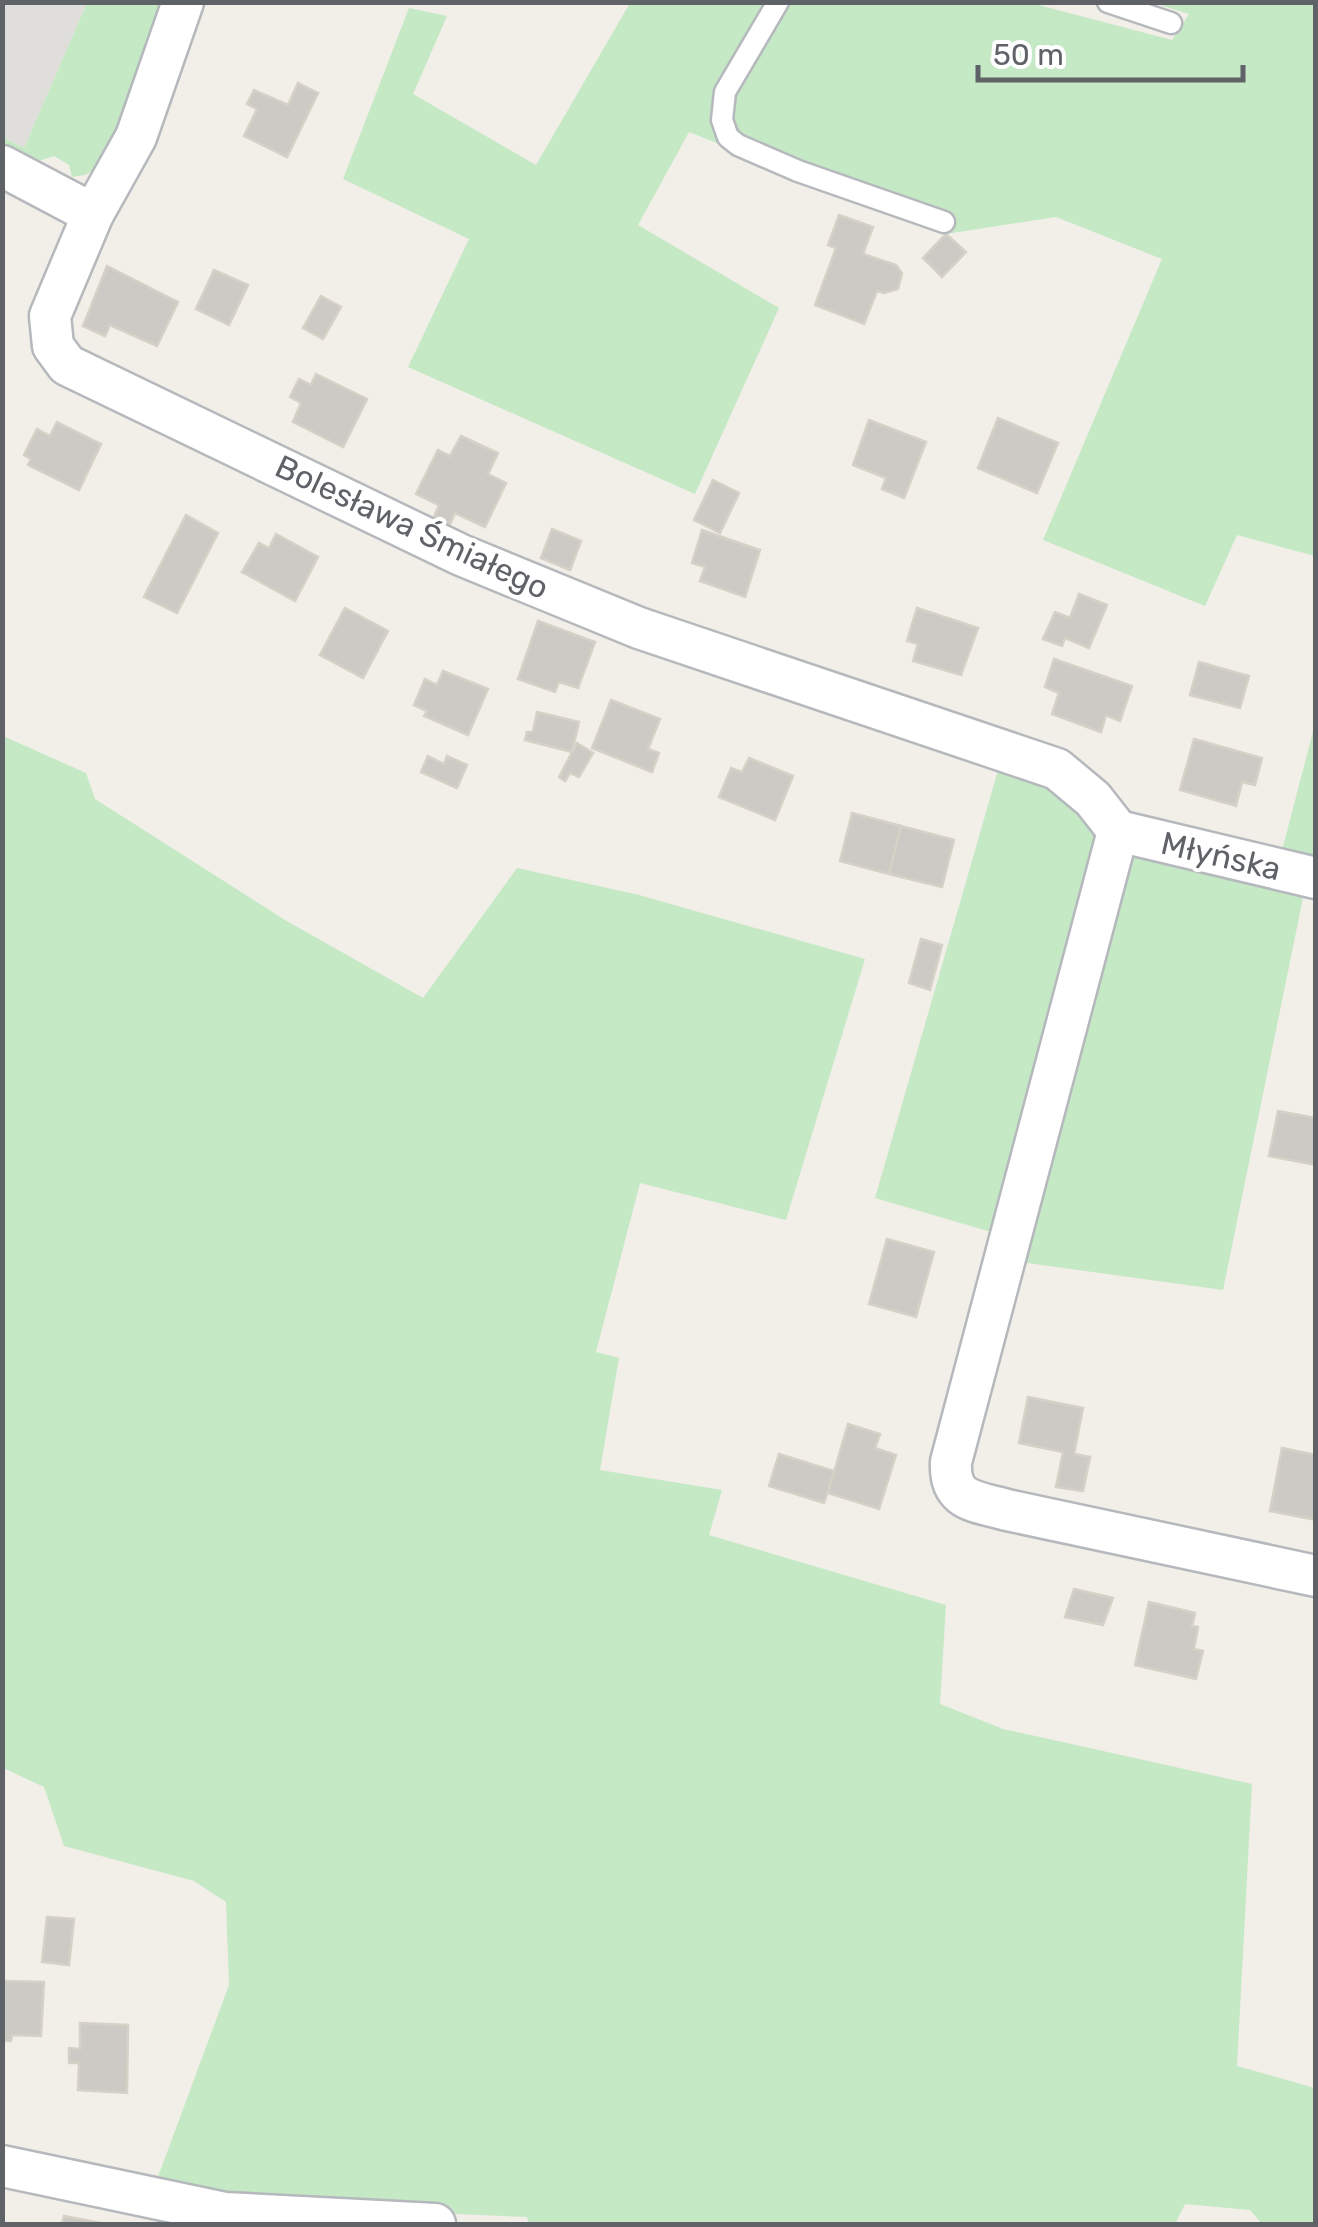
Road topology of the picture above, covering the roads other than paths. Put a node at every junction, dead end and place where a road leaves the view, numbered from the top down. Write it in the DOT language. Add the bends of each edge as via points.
graph roads {
  1 [pos="184,2"];
  2 [pos="778,2"];
  3 [pos="1108,2"];
  4 [pos="1171,23"];
  5 [pos="2,166"];
  6 [pos="94,214"];
  7 [pos="944,222"];
  8 [pos="1122,832"];
  9 [pos="1316,878"];
  10 [pos="1316,1576"];
  11 [pos="2,2166"];
  12 [pos="435,2224"];
  1 -- 6 [label="street, Bolesława Śmiałego" via="136,137"];
  2 -- 7 [label="lane" via="726,92 722,120 728,137 798,171"];
  3 -- 4 [label="lane"];
  5 -- 6 [label="street"];
  6 -- 8 [label="street, Bolesława Śmiałego" via="49,322 55,351 67,364 462,555 604,613 1057,769"];
  8 -- 9 [label="street, Młyńska"];
  8 -- 10 [label="street" via="951,1481 970,1500 1007,1510"];
  11 -- 12 [label="street" via="226,2213"];
}
